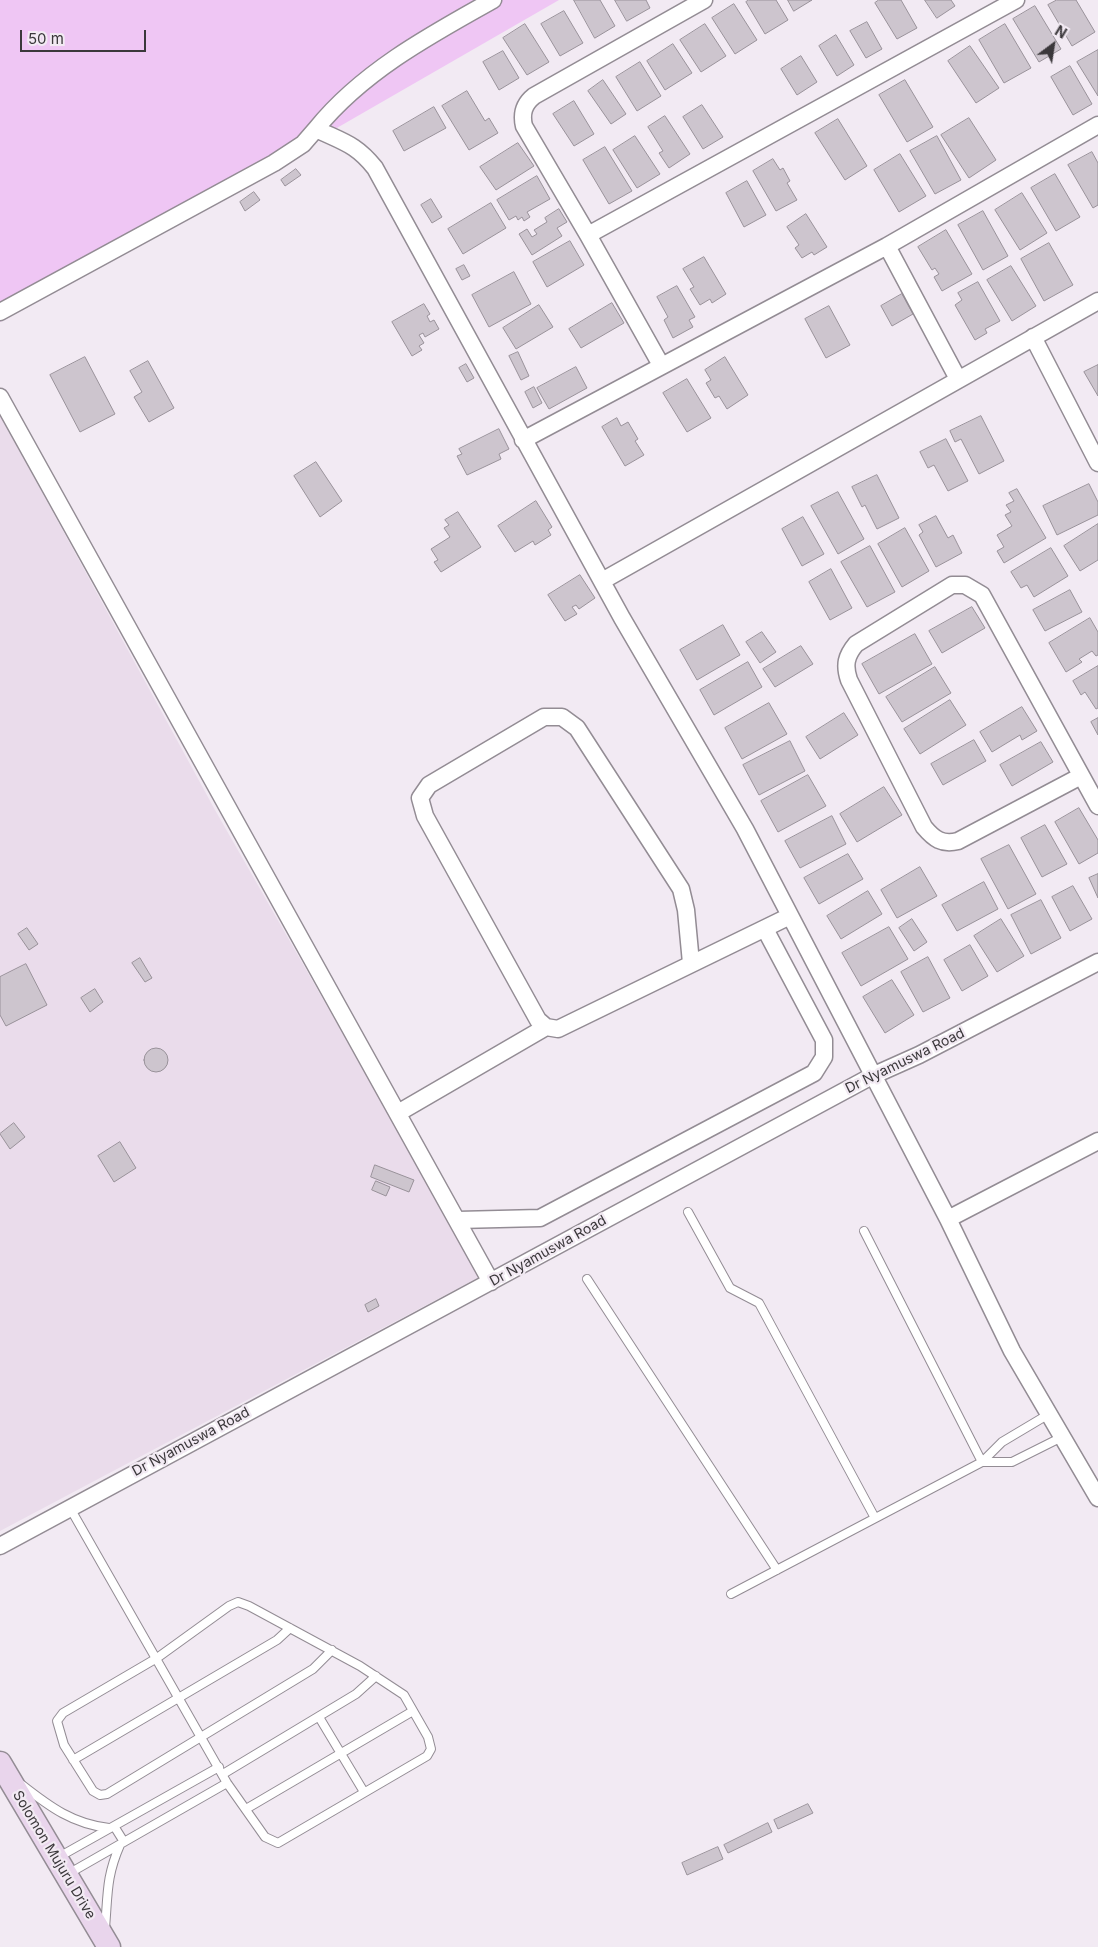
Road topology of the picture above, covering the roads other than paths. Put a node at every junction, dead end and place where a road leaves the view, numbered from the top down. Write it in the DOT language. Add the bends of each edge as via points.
graph roads {
  1 [pos="493,0"];
  2 [pos="704,0"];
  3 [pos="1016,0"];
  4 [pos="1098,125"];
  5 [pos="316,129"];
  6 [pos="588,235"];
  7 [pos="887,246"];
  8 [pos="1098,301"];
  9 [pos="0,312"];
  10 [pos="1033,337"];
  11 [pos="661,365"];
  12 [pos="958,379"];
  13 [pos="0,396"];
  14 [pos="523,440"];
  15 [pos="1098,463"];
  16 [pos="602,582"];
  17 [pos="1081,776"];
  18 [pos="1098,806"];
  19 [pos="790,916"];
  20 [pos="765,929"];
  21 [pos="1098,962"];
  22 [pos="691,964"];
  23 [pos="546,1027"];
  24 [pos="872,1076"];
  25 [pos="398,1113"];
  26 [pos="1096,1146"];
  27 [pos="688,1212"];
  28 [pos="948,1219"];
  29 [pos="458,1220"];
  30 [pos="864,1231"];
  31 [pos="587,1279"];
  32 [pos="492,1282"];
  33 [pos="1049,1414"];
  34 [pos="1062,1436"];
  35 [pos="982,1462"];
  36 [pos="1098,1498"];
  37 [pos="70,1508"];
  38 [pos="875,1518"];
  39 [pos="0,1546"];
  40 [pos="777,1570"];
  41 [pos="731,1594"];
  42 [pos="290,1628"];
  43 [pos="332,1650"];
  44 [pos="157,1658"];
  45 [pos="376,1676"];
  46 [pos="179,1697"];
  47 [pos="413,1712"];
  48 [pos="319,1717"];
  49 [pos="201,1736"];
  50 [pos="339,1754"];
  51 [pos="73,1760"];
  52 [pos="2,1766"];
  53 [pos="221,1770"];
  54 [pos="227,1783"];
  55 [pos="364,1792"];
  56 [pos="246,1809"];
  57 [pos="112,1827"];
  58 [pos="122,1843"];
  59 [pos="61,1867"];
  60 [pos="107,1943"];
  1 -- 5 [label="street" via="434,33 361,84 331,110"];
  2 -- 6 [label="street" via="527,101 522,117 524,126"];
  3 -- 6 [label="street"];
  4 -- 7 [label="street"];
  5 -- 9 [label="street" via="303,144 274,163"];
  5 -- 14 [label="street" via="350,144 363,153 375,168"];
  6 -- 11 [label="street"];
  7 -- 11 [label="street"];
  7 -- 12 [label="street"];
  8 -- 10 [label="street"];
  10 -- 12 [label="street"];
  10 -- 15 [label="street"];
  11 -- 14 [label="street"];
  12 -- 16 [label="street"];
  13 -- 25 [label="street"];
  14 -- 16 [label="street"];
  16 -- 19 [label="street" via="745,829"];
  17 -- 17 [label="street" via="982,595 974,589 952,585 856,644 849,652 846,662 849,680 924,827 938,840 958,841"];
  17 -- 18 [label="street"];
  19 -- 20 [label="street"];
  19 -- 24 [label="street"];
  20 -- 22 [label="street"];
  20 -- 29 [label="street" via="824,1040 824,1057 814,1073 540,1218"];
  21 -- 24 [label="street, Dr Nyamuswa Road" via="920,1055"];
  22 -- 23 [label="street" via="558,1029"];
  22 -- 23 [label="street" via="681,889 577,728 562,717 544,717 429,785 420,798 425,816 538,1020"];
  23 -- 25 [label="street"];
  24 -- 28 [label="street"];
  24 -- 32 [label="street, Dr Nyamuswa Road"];
  25 -- 29 [label="street"];
  26 -- 28 [label="street"];
  27 -- 38 [label="lane" via="730,1288 759,1302"];
  28 -- 33 [label="street" via="1012,1351"];
  29 -- 32 [label="street"];
  30 -- 35 [label="lane"];
  31 -- 40 [label="lane"];
  32 -- 37 [label="street, Dr Nyamuswa Road"];
  33 -- 34 [label="street"];
  33 -- 35 [label="lane" via="1002,1442"];
  34 -- 35 [label="lane" via="1012,1462"];
  34 -- 36 [label="street"];
  35 -- 38 [label="lane"];
  37 -- 39 [label="street, Dr Nyamuswa Road"];
  37 -- 44 [label="lane"];
  38 -- 40 [label="lane"];
  40 -- 41 [label="lane"];
  42 -- 43 [label="lane"];
  42 -- 44 [label="lane" via="238,1602"];
  42 -- 46 [label="lane" via="277,1640"];
  43 -- 45 [label="lane"];
  43 -- 49 [label="lane" via="313,1669"];
  44 -- 46 [label="lane"];
  44 -- 51 [label="lane" via="63,1713 57,1721 58,1730"];
  45 -- 47 [label="lane" via="404,1695"];
  45 -- 48 [label="lane" via="366,1687"];
  46 -- 49 [label="lane"];
  46 -- 51 [label="lane"];
  47 -- 50 [label="lane"];
  47 -- 55 [label="lane" via="428,1738 431,1749 427,1756"];
  48 -- 50 [label="lane"];
  48 -- 53 [label="lane"];
  49 -- 51 [label="lane" via="107,1794 93,1792"];
  49 -- 53 [label="lane"];
  50 -- 55 [label="lane"];
  50 -- 56 [label="lane"];
  52 -- 57 [label="lane" via="63,1815 82,1823"];
  52 -- 59 [label="street, Solomon Mujuru Drive"];
  53 -- 54 [label="lane"];
  53 -- 57 [label="lane"];
  54 -- 56 [label="lane"];
  54 -- 58 [label="lane"];
  55 -- 56 [label="lane" via="278,1843 265,1837"];
  57 -- 58 [label="lane"];
  57 -- 59 [label="lane"];
  58 -- 59 [label="lane"];
  58 -- 60 [label="lane" via="108,1881"];
  59 -- 60 [label="street, Solomon Mujuru Drive"];
}
